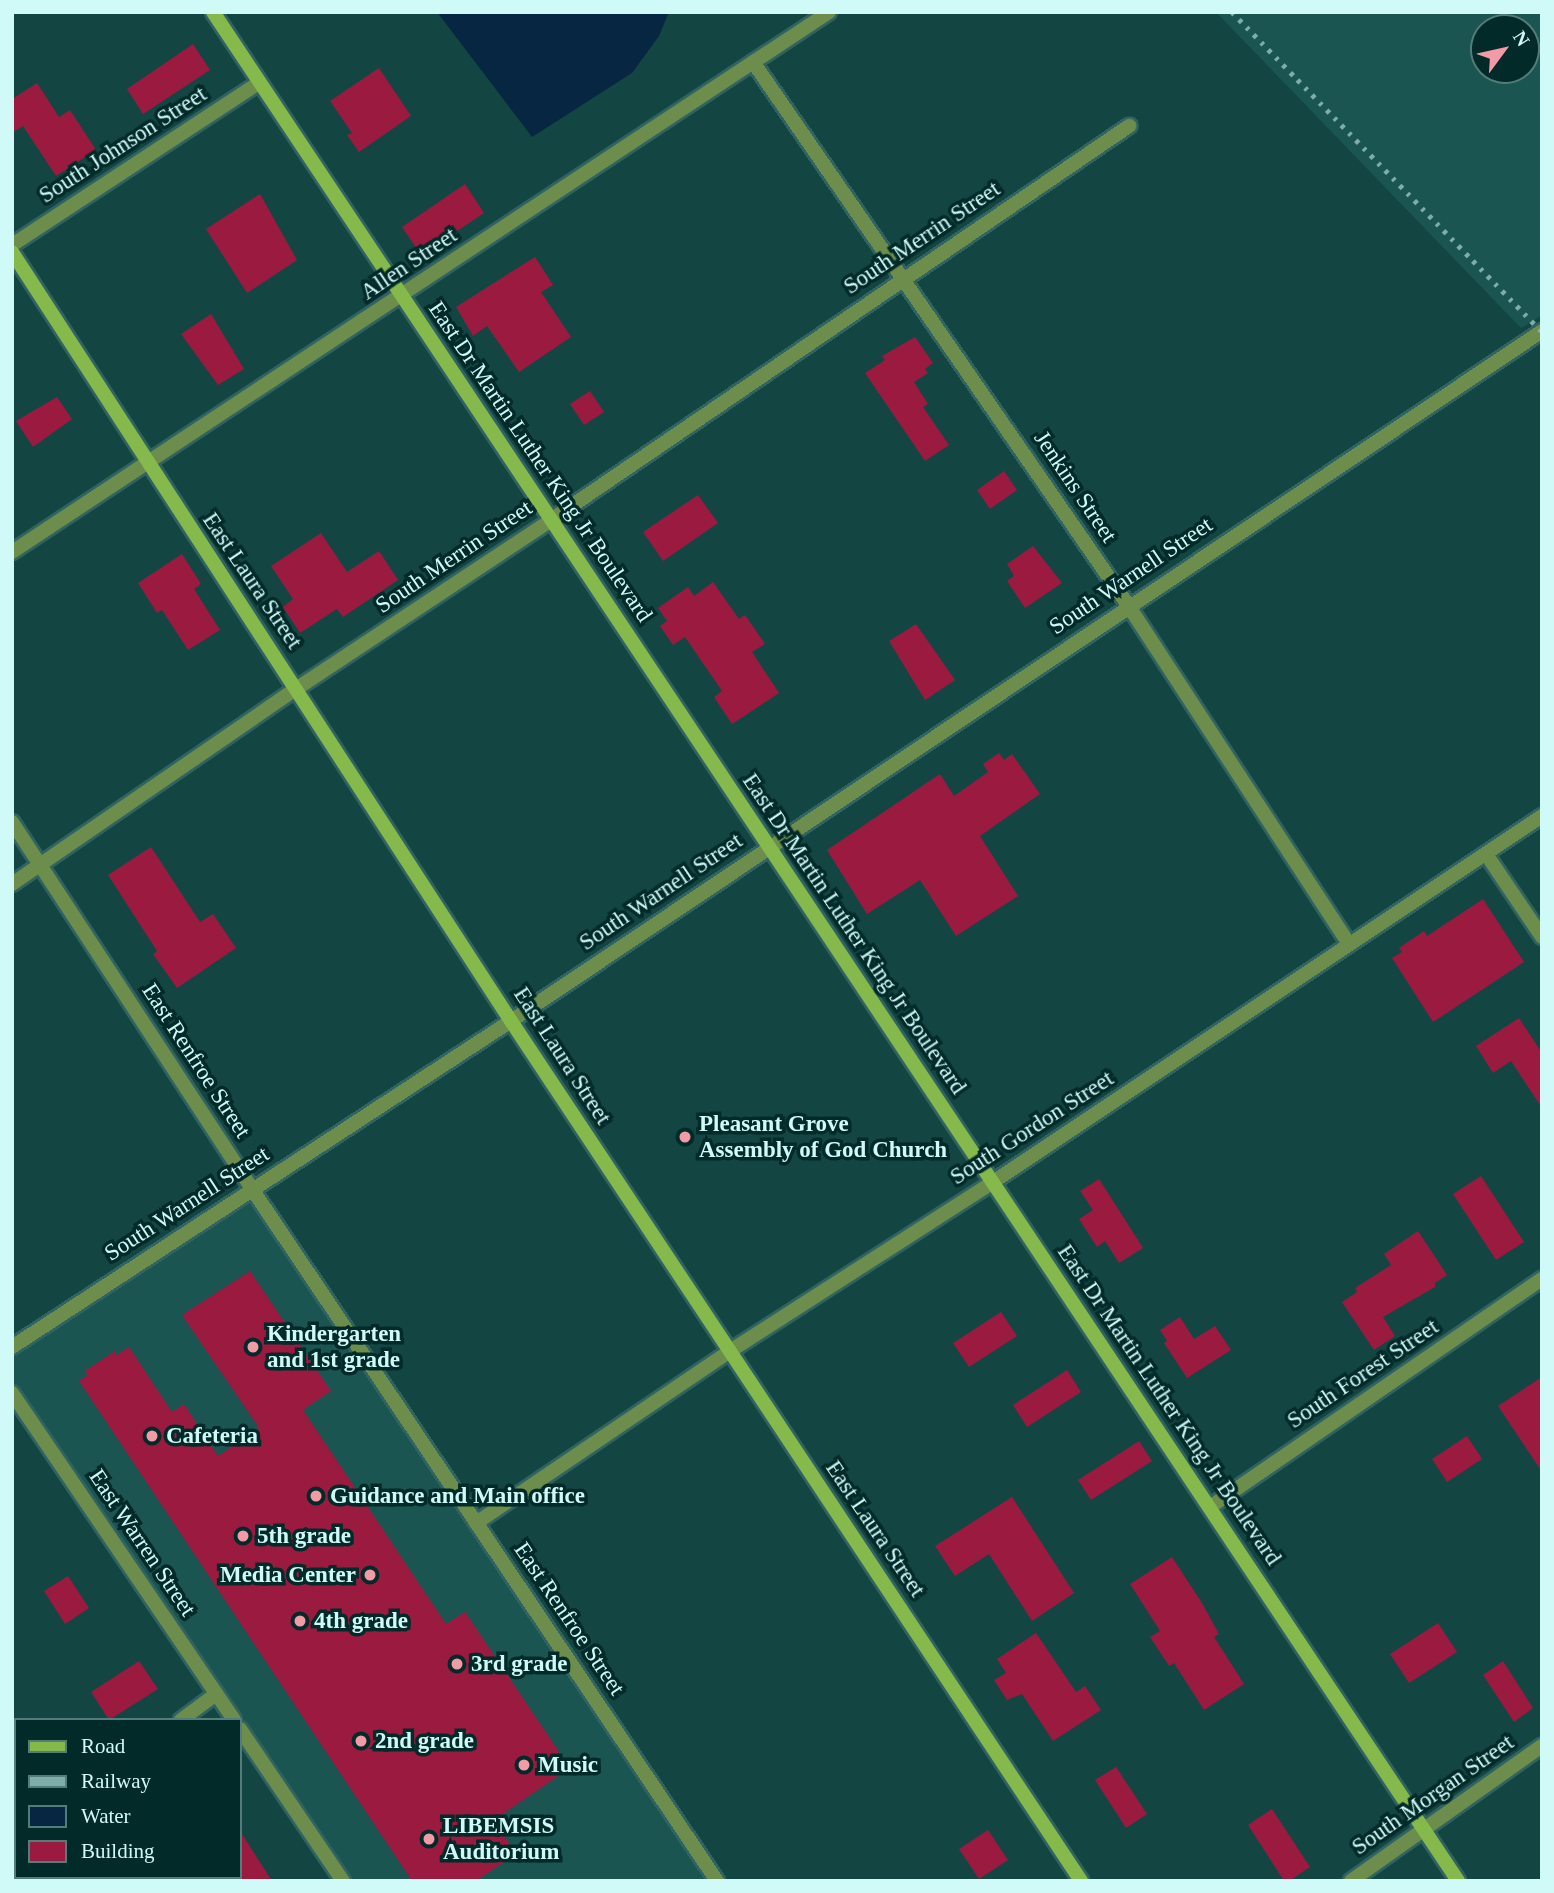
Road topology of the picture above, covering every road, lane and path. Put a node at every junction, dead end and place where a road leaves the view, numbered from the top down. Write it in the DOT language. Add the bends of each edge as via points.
graph roads {
  1 [pos="213,12"];
  2 [pos="829,12"];
  3 [pos="753,62"];
  4 [pos="259,83"];
  5 [pos="1129,126"];
  6 [pos="12,245"];
  7 [pos="12,252"];
  8 [pos="904,278"];
  9 [pos="403,296"];
  10 [pos="1541,331"];
  11 [pos="147,464"];
  12 [pos="551,520"];
  13 [pos="12,552"];
  14 [pos="1128,605"];
  15 [pos="296,689"];
  16 [pos="1542,816"];
  17 [pos="12,822"];
  18 [pos="769,847"];
  19 [pos="1486,854"];
  20 [pos="42,865"];
  21 [pos="12,884"];
  22 [pos="1542,937"];
  23 [pos="1349,944"];
  24 [pos="511,1021"];
  25 [pos="993,1182"];
  26 [pos="252,1189"];
  27 [pos="1542,1279"];
  28 [pos="12,1347"];
  29 [pos="730,1351"];
  30 [pos="12,1393"];
  31 [pos="1210,1507"];
  32 [pos="476,1523"];
  33 [pos="216,1694"];
  34 [pos="184,1718"];
  35 [pos="233,1718"];
  36 [pos="242,1732"];
  37 [pos="1542,1746"];
  38 [pos="1423,1828"];
  39 [pos="343,1881"];
  40 [pos="717,1881"];
  41 [pos="1081,1881"];
  42 [pos="1351,1881"];
  43 [pos="1458,1881"];
  1 -- 4 [label="street, East Dr Martin Luther King Jr Boulevard"];
  2 -- 3 [label="street, Allen Street"];
  3 -- 8 [label="street, Jenkins Street"];
  3 -- 9 [label="street, Allen Street"];
  4 -- 6 [label="street, South Johnson Street"];
  4 -- 9 [label="street, East Dr Martin Luther King Jr Boulevard"];
  5 -- 8 [label="street, South Merrin Street"];
  7 -- 11 [label="street, East Laura Street"];
  8 -- 12 [label="street, South Merrin Street"];
  8 -- 14 [label="street, Jenkins Street"];
  9 -- 11 [label="street, Allen Street"];
  9 -- 12 [label="street, East Dr Martin Luther King Jr Boulevard"];
  10 -- 14 [label="street, South Warnell Street"];
  11 -- 13 [label="street, Allen Street"];
  11 -- 15 [label="street, East Laura Street"];
  12 -- 15 [label="street, South Merrin Street"];
  12 -- 18 [label="street, East Dr Martin Luther King Jr Boulevard"];
  14 -- 18 [label="street, South Warnell Street"];
  14 -- 23 [label="street, Jenkins Street"];
  15 -- 20 [label="street, South Merrin Street"];
  15 -- 24 [label="street, East Laura Street"];
  16 -- 19 [label="street, South Gordon Street"];
  17 -- 20 [label="street, East Renfroe Street"];
  18 -- 24 [label="street, South Warnell Street"];
  18 -- 25 [label="street, East Dr Martin Luther King Jr Boulevard"];
  19 -- 22 [label="street"];
  19 -- 23 [label="street, South Gordon Street"];
  20 -- 21 [label="street, South Merrin Street"];
  20 -- 26 [label="street, East Renfroe Street"];
  23 -- 25 [label="street, South Gordon Street"];
  24 -- 26 [label="street, South Warnell Street"];
  24 -- 29 [label="street, East Laura Street"];
  25 -- 29 [label="street, South Gordon Street"];
  25 -- 31 [label="street, East Dr Martin Luther King Jr Boulevard"];
  26 -- 28 [label="street, South Warnell Street"];
  26 -- 32 [label="street, East Renfroe Street"];
  27 -- 31 [label="street, South Forest Street"];
  29 -- 32 [label="street, South Gordon Street"];
  29 -- 41 [label="street, East Laura Street"];
  30 -- 33 [label="street, East Warren Street"];
  31 -- 38 [label="street, East Dr Martin Luther King Jr Boulevard"];
  32 -- 40 [label="street, East Renfroe Street"];
  33 -- 34 [label="street"];
  33 -- 35 [label="street, East Warren Street"];
  36 -- 39 [label="street"];
  37 -- 38 [label="street, South Morgan Street"];
  38 -- 42 [label="street, South Morgan Street"];
  38 -- 43 [label="street, East Dr Martin Luther King Jr Boulevard"];
}
